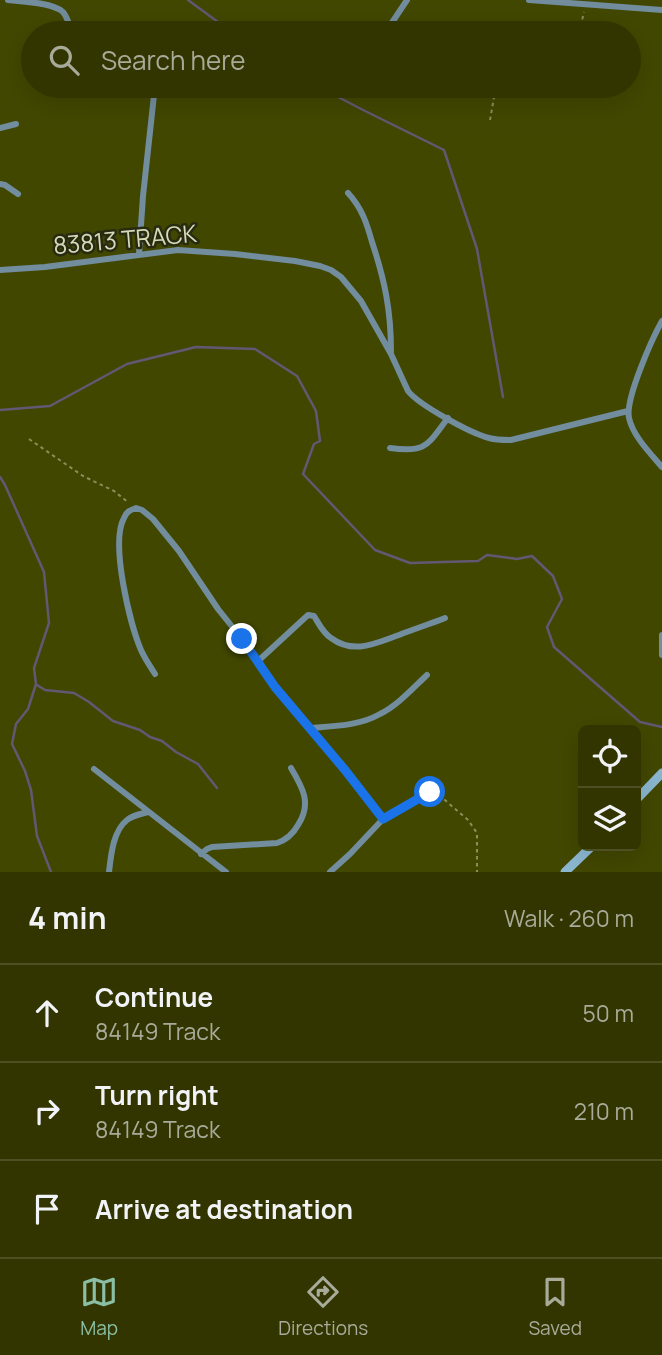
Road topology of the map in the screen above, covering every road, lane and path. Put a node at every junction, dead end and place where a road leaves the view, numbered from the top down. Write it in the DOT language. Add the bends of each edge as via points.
graph roads {
  1 [pos="8,0"];
  2 [pos="407,0"];
  3 [pos="529,0"];
  4 [pos="584,3"];
  5 [pos="662,10"];
  6 [pos="68,21"];
  7 [pos="393,21"];
  8 [pos="581,21"];
  9 [pos="154,98"];
  10 [pos="494,98"];
  11 [pos="490,120"];
  12 [pos="16,124"];
  13 [pos="0,128"];
  14 [pos="0,184"];
  15 [pos="348,193"];
  16 [pos="18,194"];
  17 [pos="139,254"];
  18 [pos="0,270"];
  19 [pos="662,321"];
  20 [pos="391,354"];
  21 [pos="628,411"];
  22 [pos="448,418"];
  23 [pos="29,439"];
  24 [pos="390,448"];
  25 [pos="662,467"];
  26 [pos="136,508"];
  27 [pos="445,618"];
  28 [pos="662,635"];
  29 [pos="662,655"];
  30 [pos="257,662"];
  31 [pos="155,674"];
  32 [pos="427,676"];
  33 [pos="310,728"];
  34 [pos="291,768"];
  35 [pos="94,769"];
  36 [pos="662,773"];
  37 [pos="433,790"];
  38 [pos="641,795"];
  39 [pos="148,811"];
  40 [pos="383,819"];
  41 [pos="587,851"];
  42 [pos="201,854"];
  43 [pos="109,872"];
  44 [pos="226,872"];
  45 [pos="330,872"];
  46 [pos="477,872"];
  47 [pos="565,872"];
  1 -- 6 [label="street" via="60,10"];
  2 -- 7 [label="street"];
  3 -- 4 [label="street"];
  4 -- 5 [label="street"];
  4 -- 8 [label="path"];
  9 -- 17 [label="street"];
  10 -- 11 [label="path"];
  12 -- 13 [label="street"];
  14 -- 16 [label="street"];
  15 -- 20 [label="street" via="363,214 383,277"];
  17 -- 18 [label="street, 83813 TRACK"];
  17 -- 20 [label="street, 83813 TRACK" via="215,251 331,270 361,301"];
  19 -- 21 [label="street"];
  20 -- 22 [label="street, 83813 TRACK" via="412,397"];
  21 -- 22 [label="street, 83813 TRACK" via="510,440 488,438"];
  21 -- 25 [label="street" via="637,434"];
  22 -- 24 [label="street" via="421,448"];
  23 -- 26 [label="path"];
  26 -- 30 [label="street" via="153,519 179,551"];
  26 -- 31 [label="street" via="123,519 119,549 134,629"];
  27 -- 30 [label="street" via="361,647 333,640 308,615"];
  28 -- 29 [label="street"];
  30 -- 33 [label="street"];
  32 -- 33 [label="street" via="379,715"];
  33 -- 40 [label="street"];
  34 -- 42 [label="street" via="303,790 305,811 290,835 277,843 212,847"];
  35 -- 39 [label="street"];
  36 -- 38 [label="street"];
  37 -- 40 [label="street"];
  37 -- 46 [label="path" via="477,833"];
  39 -- 42 [label="street"];
  39 -- 43 [label="street" via="123,824"];
  40 -- 45 [label="street"];
  41 -- 47 [label="street"];
  42 -- 44 [label="street"];
}
